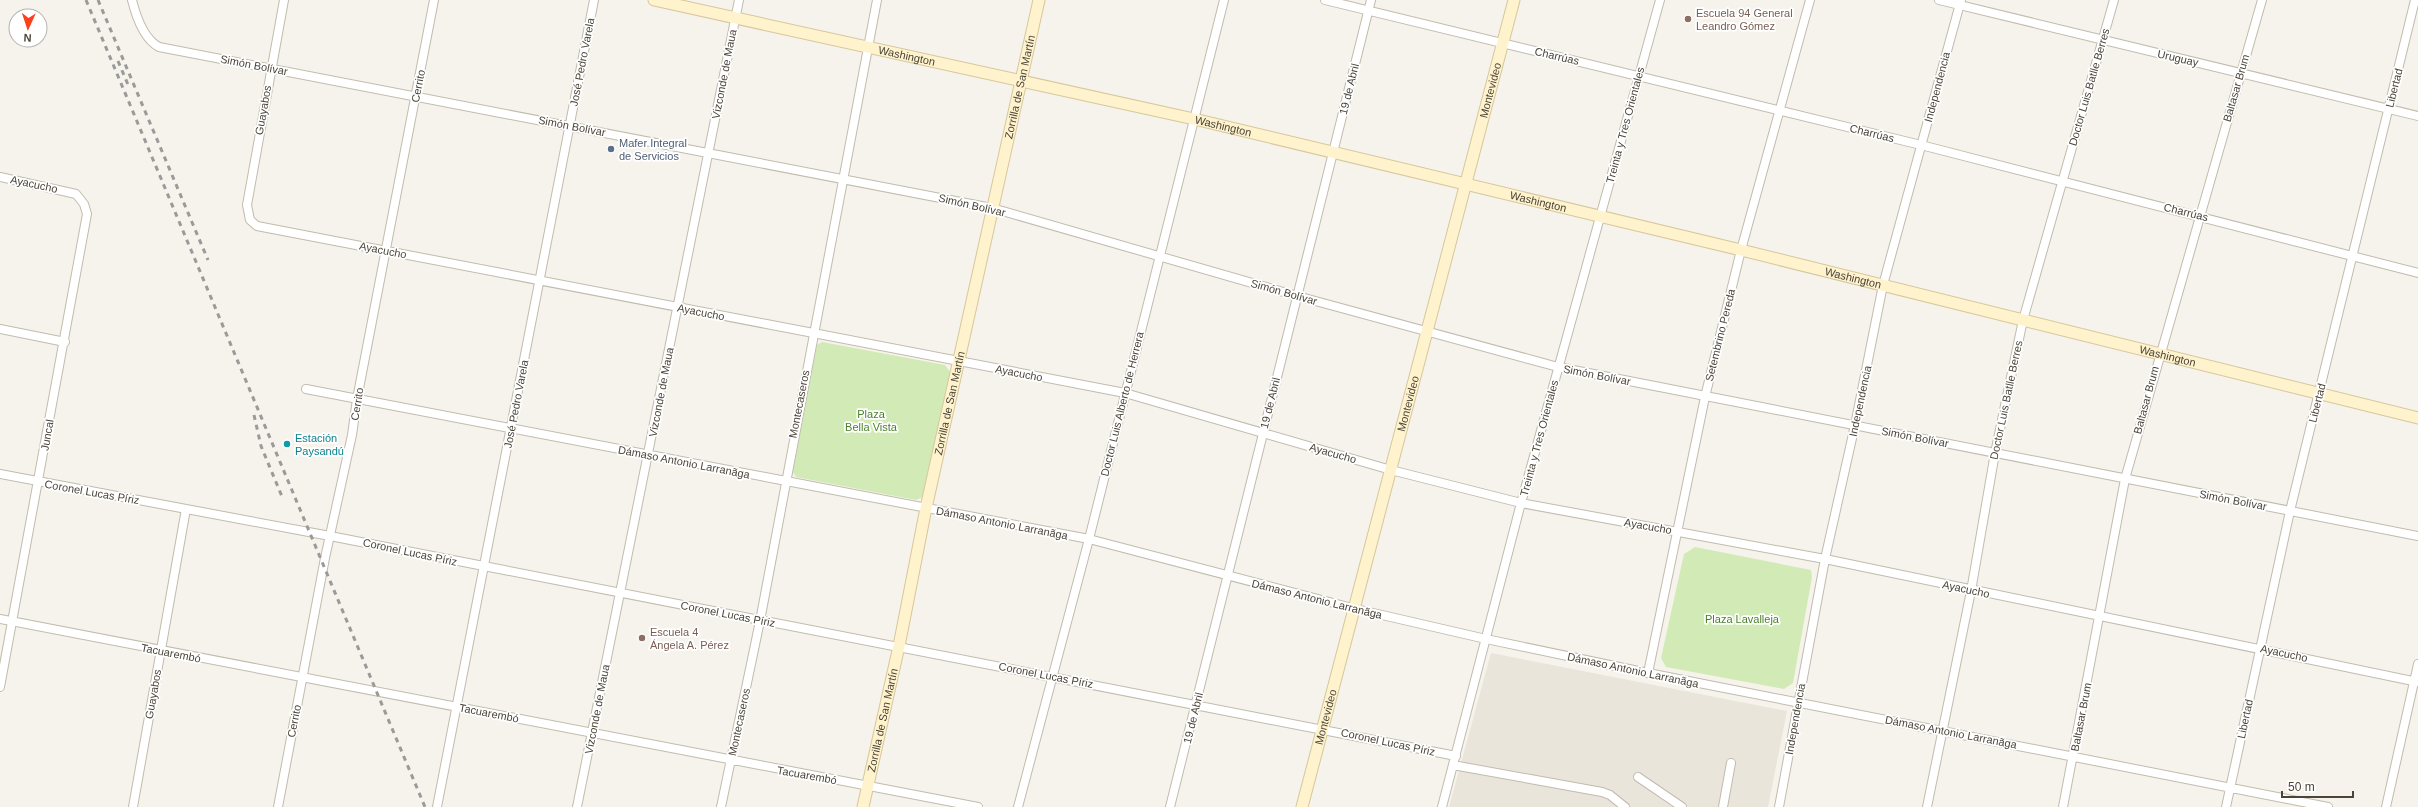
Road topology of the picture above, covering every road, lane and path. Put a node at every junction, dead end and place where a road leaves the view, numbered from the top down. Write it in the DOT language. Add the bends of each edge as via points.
graph roads {
  1 [pos="132,0"];
  2 [pos="284,0"];
  3 [pos="434,0"];
  4 [pos="594,0"];
  5 [pos="654,0"];
  6 [pos="739,0"];
  7 [pos="877,0"];
  8 [pos="1039,0"];
  9 [pos="1224,0"];
  10 [pos="1325,0"];
  11 [pos="1371,0"];
  12 [pos="1514,0"];
  13 [pos="1660,0"];
  14 [pos="1810,0"];
  15 [pos="1939,0"];
  16 [pos="2114,0"];
  17 [pos="2262,0"];
  18 [pos="2415,0"];
  19 [pos="1960,3"];
  20 [pos="1369,11"];
  21 [pos="735,18"];
  22 [pos="2102,40"];
  23 [pos="1502,43"];
  24 [pos="868,47"];
  25 [pos="271,68"];
  26 [pos="2241,73"];
  27 [pos="1639,75"];
  28 [pos="1021,81"];
  29 [pos="416,96"];
  30 [pos="2388,109"];
  31 [pos="1778,110"];
  32 [pos="2418,116"];
  33 [pos="1194,119"];
  34 [pos="569,125"];
  35 [pos="1921,145"];
  36 [pos="708,152"];
  37 [pos="1333,153"];
  38 [pos="0,177"];
  39 [pos="842,177"];
  40 [pos="2062,181"];
  41 [pos="1465,184"];
  42 [pos="67,191"];
  43 [pos="992,208"];
  44 [pos="1600,216"];
  45 [pos="2198,216"];
  46 [pos="250,220"];
  47 [pos="1740,250"];
  48 [pos="386,251"];
  49 [pos="2353,256"];
  50 [pos="1159,257"];
  51 [pos="2418,272"];
  52 [pos="539,282"];
  53 [pos="1883,285"];
  54 [pos="1297,296"];
  55 [pos="678,308"];
  56 [pos="2023,320"];
  57 [pos="0,329"];
  58 [pos="1426,332"];
  59 [pos="812,333"];
  60 [pos="65,342"];
  61 [pos="2159,354"];
  62 [pos="958,361"];
  63 [pos="1558,367"];
  64 [pos="306,389"];
  65 [pos="1125,393"];
  66 [pos="2320,394"];
  67 [pos="1705,397"];
  68 [pos="357,399"];
  69 [pos="2418,418"];
  70 [pos="1855,426"];
  71 [pos="511,430"];
  72 [pos="1263,433"];
  73 [pos="1995,453"];
  74 [pos="648,455"];
  75 [pos="1391,470"];
  76 [pos="0,474"];
  77 [pos="2125,479"];
  78 [pos="785,481"];
  79 [pos="39,482"];
  80 [pos="1521,503"];
  81 [pos="926,508"];
  82 [pos="186,509"];
  83 [pos="2290,511"];
  84 [pos="1678,532"];
  85 [pos="330,536"];
  86 [pos="2418,536"];
  87 [pos="1089,539"];
  88 [pos="1825,559"];
  89 [pos="483,567"];
  90 [pos="1228,576"];
  91 [pos="1971,591"];
  92 [pos="620,593"];
  93 [pos="1356,609"];
  94 [pos="2100,616"];
  95 [pos="0,619"];
  96 [pos="13,621"];
  97 [pos="760,621"];
  98 [pos="1486,639"];
  99 [pos="899,646"];
  100 [pos="2260,648"];
  101 [pos="161,651"];
  102 [pos="2418,664"];
  103 [pos="1648,673"];
  104 [pos="1053,676"];
  105 [pos="303,677"];
  106 [pos="2416,681"];
  107 [pos="0,687"];
  108 [pos="1798,702"];
  109 [pos="1196,704"];
  110 [pos="456,706"];
  111 [pos="1324,729"];
  112 [pos="1943,730"];
  113 [pos="592,733"];
  114 [pos="1456,756"];
  115 [pos="2074,756"];
  116 [pos="731,761"];
  117 [pos="1731,763"];
  118 [pos="1453,765"];
  119 [pos="1638,777"];
  120 [pos="868,786"];
  121 [pos="2230,787"];
  122 [pos="133,807"];
  123 [pos="278,807"];
  124 [pos="437,807"];
  125 [pos="577,807"];
  126 [pos="721,807"];
  127 [pos="863,807"];
  128 [pos="978,807"];
  129 [pos="1018,807"];
  130 [pos="1170,807"];
  131 [pos="1302,807"];
  132 [pos="1442,807"];
  133 [pos="1625,807"];
  134 [pos="1682,807"];
  135 [pos="1723,807"];
  136 [pos="1779,807"];
  137 [pos="1927,807"];
  138 [pos="2063,807"];
  139 [pos="2226,807"];
  140 [pos="2328,807"];
  141 [pos="2386,807"];
  1 -- 25 [label="street, Simón Bolívar" via="145,33 152,43 159,47"];
  2 -- 25 [label="street, Guayabos"];
  3 -- 29 [label="street, Cerrito"];
  4 -- 34 [label="street, José Pedro Varela"];
  5 -- 21 [label="street, Washington"];
  6 -- 21 [label="street, Vizconde de Maua"];
  7 -- 24 [label="street, Montecaseros"];
  8 -- 28 [label="street, Zorrilla de San Martín"];
  9 -- 33 [label="street, Doctor Luis Alberto de Herrera"];
  10 -- 20 [label="street, Charrúas"];
  11 -- 20 [label="street, 19 de Abril"];
  12 -- 23 [label="street, Montevideo"];
  13 -- 27 [label="street, Treinta y Tres Orientales"];
  14 -- 31 [label="street, Setembrino Pereda"];
  15 -- 19 [label="street, Uruguay"];
  16 -- 22 [label="street, Doctor Luis Batlle Berres"];
  17 -- 26 [label="street, Baltasar Brum"];
  18 -- 30 [label="street, Libertad"];
  19 -- 22 [label="street, Uruguay"];
  19 -- 35 [label="street, Independencia"];
  20 -- 23 [label="street, Charrúas"];
  20 -- 37 [label="street, 19 de Abril"];
  21 -- 24 [label="street, Washington"];
  21 -- 36 [label="street, Vizconde de Maua"];
  22 -- 26 [label="street, Uruguay"];
  22 -- 40 [label="street, Doctor Luis Batlle Berres"];
  23 -- 27 [label="street, Charrúas"];
  23 -- 41 [label="street, Montevideo"];
  24 -- 28 [label="street, Washington"];
  24 -- 39 [label="street, Montecaseros"];
  25 -- 29 [label="street, Simón Bolívar"];
  25 -- 46 [label="street, Guayabos" via="246,205"];
  26 -- 30 [label="street, Uruguay"];
  26 -- 45 [label="street, Baltasar Brum"];
  27 -- 31 [label="street, Charrúas"];
  27 -- 44 [label="street, Treinta y Tres Orientales"];
  28 -- 33 [label="street, Washington"];
  28 -- 43 [label="street, Zorrilla de San Martín"];
  29 -- 34 [label="street, Simón Bolívar"];
  29 -- 48 [label="street, Cerrito"];
  30 -- 32 [label="street, Uruguay"];
  30 -- 49 [label="street, Libertad"];
  31 -- 35 [label="street, Charrúas"];
  31 -- 47 [label="street, Setembrino Pereda"];
  33 -- 37 [label="street, Washington"];
  33 -- 50 [label="street, Doctor Luis Alberto de Herrera"];
  34 -- 36 [label="street, Simón Bolívar"];
  34 -- 52 [label="street, José Pedro Varela"];
  35 -- 40 [label="street, Charrúas"];
  35 -- 53 [label="street, Independencia"];
  36 -- 39 [label="street, Simón Bolívar"];
  36 -- 55 [label="street, Vizconde de Maua"];
  37 -- 41 [label="street, Washington"];
  37 -- 54 [label="street, 19 de Abril"];
  38 -- 42 [label="street, Ayacucho"];
  39 -- 43 [label="street, Simón Bolívar"];
  39 -- 59 [label="street, Montecaseros"];
  40 -- 45 [label="street, Charrúas"];
  40 -- 56 [label="street, Doctor Luis Batlle Berres"];
  41 -- 44 [label="street, Washington"];
  41 -- 58 [label="street, Montevideo"];
  42 -- 60 [label="street, Juncal" via="76,194 84,204 87,214"];
  43 -- 50 [label="street, Simón Bolívar"];
  43 -- 62 [label="street, Zorrilla de San Martín"];
  44 -- 47 [label="street, Washington"];
  44 -- 63 [label="street, Treinta y Tres Orientales"];
  45 -- 49 [label="street, Charrúas"];
  45 -- 61 [label="street, Baltasar Brum"];
  46 -- 48 [label="street, Ayacucho" via="257,226"];
  47 -- 53 [label="street, Washington"];
  47 -- 67 [label="street, Setembrino Pereda"];
  48 -- 52 [label="street, Ayacucho"];
  48 -- 68 [label="street, Cerrito"];
  49 -- 51 [label="street, Charrúas"];
  49 -- 66 [label="street, Libertad"];
  50 -- 54 [label="street, Simón Bolívar"];
  50 -- 65 [label="street, Doctor Luis Alberto de Herrera"];
  52 -- 55 [label="street, Ayacucho"];
  52 -- 71 [label="street, José Pedro Varela"];
  53 -- 56 [label="street, Washington"];
  53 -- 70 [label="street, Independencia"];
  54 -- 58 [label="street, Simón Bolívar"];
  54 -- 72 [label="street, 19 de Abril"];
  55 -- 59 [label="street, Ayacucho"];
  55 -- 74 [label="street, Vizconde de Maua"];
  56 -- 61 [label="street, Washington"];
  56 -- 73 [label="street, Doctor Luis Batlle Berres"];
  57 -- 60 [label="street"];
  58 -- 63 [label="street, Simón Bolívar"];
  58 -- 75 [label="street, Montevideo"];
  59 -- 62 [label="street, Ayacucho"];
  59 -- 78 [label="street, Montecaseros"];
  60 -- 79 [label="street, Juncal"];
  61 -- 66 [label="street, Washington"];
  61 -- 77 [label="street, Baltasar Brum"];
  62 -- 65 [label="street, Ayacucho"];
  62 -- 81 [label="street, Zorrilla de San Martín"];
  63 -- 67 [label="street, Simón Bolívar"];
  63 -- 80 [label="street, Treinta y Tres Orientales"];
  64 -- 68 [label="street, Dámaso Antonio Larranãga"];
  65 -- 72 [label="street, Ayacucho"];
  65 -- 87 [label="street, Doctor Luis Alberto de Herrera"];
  66 -- 69 [label="street, Washington"];
  66 -- 83 [label="street, Libertad"];
  67 -- 70 [label="street, Simón Bolívar"];
  67 -- 84 [label="street, Setembrino Pereda"];
  68 -- 71 [label="street, Dámaso Antonio Larranãga"];
  68 -- 85 [label="street, Cerrito" via="352,435"];
  70 -- 73 [label="street, Simón Bolívar"];
  70 -- 88 [label="street, Independencia"];
  71 -- 74 [label="street, Dámaso Antonio Larranãga"];
  71 -- 89 [label="street, José Pedro Varela"];
  72 -- 75 [label="street, Ayacucho"];
  72 -- 90 [label="street, 19 de Abril"];
  73 -- 77 [label="street, Simón Bolívar"];
  73 -- 91 [label="street, Doctor Luis Batlle Berres"];
  74 -- 78 [label="street, Dámaso Antonio Larranãga"];
  74 -- 92 [label="street, Vizconde de Maua"];
  75 -- 80 [label="street, Ayacucho"];
  75 -- 93 [label="street, Montevideo"];
  76 -- 79 [label="street, Coronel Lucas Píriz"];
  77 -- 83 [label="street, Simón Bolívar"];
  77 -- 94 [label="street, Baltasar Brum"];
  78 -- 81 [label="street, Dámaso Antonio Larranãga"];
  78 -- 97 [label="street, Montecaseros"];
  79 -- 82 [label="street, Coronel Lucas Píriz"];
  79 -- 96 [label="street, Juncal"];
  80 -- 84 [label="street, Ayacucho"];
  80 -- 98 [label="street, Treinta y Tres Orientales"];
  81 -- 87 [label="street, Dámaso Antonio Larranãga"];
  81 -- 99 [label="street, Zorrilla de San Martín"];
  82 -- 85 [label="street, Coronel Lucas Píriz"];
  82 -- 101 [label="street, Guayabos"];
  83 -- 86 [label="street, Simón Bolívar"];
  83 -- 100 [label="street, Libertad"];
  84 -- 88 [label="street, Ayacucho"];
  84 -- 103 [label="street, Setembrino Pereda"];
  85 -- 89 [label="street, Coronel Lucas Píriz"];
  85 -- 105 [label="street, Cerrito"];
  87 -- 90 [label="street, Dámaso Antonio Larranãga"];
  87 -- 104 [label="street, Doctor Luis Alberto de Herrera"];
  88 -- 91 [label="street, Ayacucho"];
  88 -- 108 [label="street, Independencia"];
  89 -- 92 [label="street, Coronel Lucas Píriz"];
  89 -- 110 [label="street, José Pedro Varela"];
  90 -- 93 [label="street, Dámaso Antonio Larranãga"];
  90 -- 109 [label="street, 19 de Abril"];
  91 -- 94 [label="street, Ayacucho"];
  91 -- 112 [label="street, Doctor Luis Batlle Berres"];
  92 -- 97 [label="street, Coronel Lucas Píriz"];
  92 -- 113 [label="street, Vizconde de Maua"];
  93 -- 98 [label="street, Dámaso Antonio Larranãga"];
  93 -- 111 [label="street, Montevideo"];
  94 -- 100 [label="street, Ayacucho"];
  94 -- 115 [label="street, Baltasar Brum"];
  95 -- 96 [label="street, Tacuarembó"];
  96 -- 101 [label="street, Tacuarembó"];
  96 -- 107 [label="street, Juncal"];
  97 -- 99 [label="street, Coronel Lucas Píriz"];
  97 -- 116 [label="street, Montecaseros"];
  98 -- 103 [label="street, Dámaso Antonio Larranãga"];
  98 -- 114 [label="street, Treinta y Tres Orientales"];
  99 -- 104 [label="street, Coronel Lucas Píriz"];
  99 -- 120 [label="street, Zorrilla de San Martín"];
  100 -- 106 [label="street, Ayacucho"];
  100 -- 121 [label="street, Libertad"];
  101 -- 105 [label="street, Tacuarembó"];
  101 -- 122 [label="street, Guayabos"];
  102 -- 106 [label="street"];
  103 -- 108 [label="street, Dámaso Antonio Larranãga"];
  104 -- 109 [label="street, Coronel Lucas Píriz"];
  104 -- 129 [label="street, Doctor Luis Alberto de Herrera"];
  105 -- 110 [label="street, Tacuarembó"];
  105 -- 123 [label="street, Cerrito"];
  106 -- 141 [label="street"];
  108 -- 112 [label="street, Dámaso Antonio Larranãga"];
  108 -- 136 [label="street, Independencia"];
  109 -- 111 [label="street, Coronel Lucas Píriz"];
  109 -- 130 [label="street, 19 de Abril"];
  110 -- 113 [label="street, Tacuarembó"];
  110 -- 124 [label="street, José Pedro Varela"];
  111 -- 114 [label="street, Coronel Lucas Píriz"];
  111 -- 131 [label="street, Montevideo"];
  112 -- 115 [label="street, Dámaso Antonio Larranãga"];
  112 -- 137 [label="street, Doctor Luis Batlle Berres"];
  113 -- 116 [label="street, Tacuarembó"];
  113 -- 125 [label="street, Vizconde de Maua"];
  114 -- 118 [label="street, Treinta y Tres Orientales"];
  115 -- 121 [label="street, Dámaso Antonio Larranãga"];
  115 -- 138 [label="street, Baltasar Brum"];
  116 -- 120 [label="street, Tacuarembó"];
  116 -- 126 [label="street, Montecaseros"];
  117 -- 135 [label="street"];
  118 -- 132 [label="street, Treinta y Tres Orientales"];
  118 -- 133 [label="street" via="1602,792"];
  119 -- 134 [label="street"];
  120 -- 127 [label="street, Zorrilla de San Martín"];
  120 -- 128 [label="street, Tacuarembó"];
  121 -- 139 [label="street, Libertad"];
  121 -- 140 [label="street, Dámaso Antonio Larranãga"];
}
